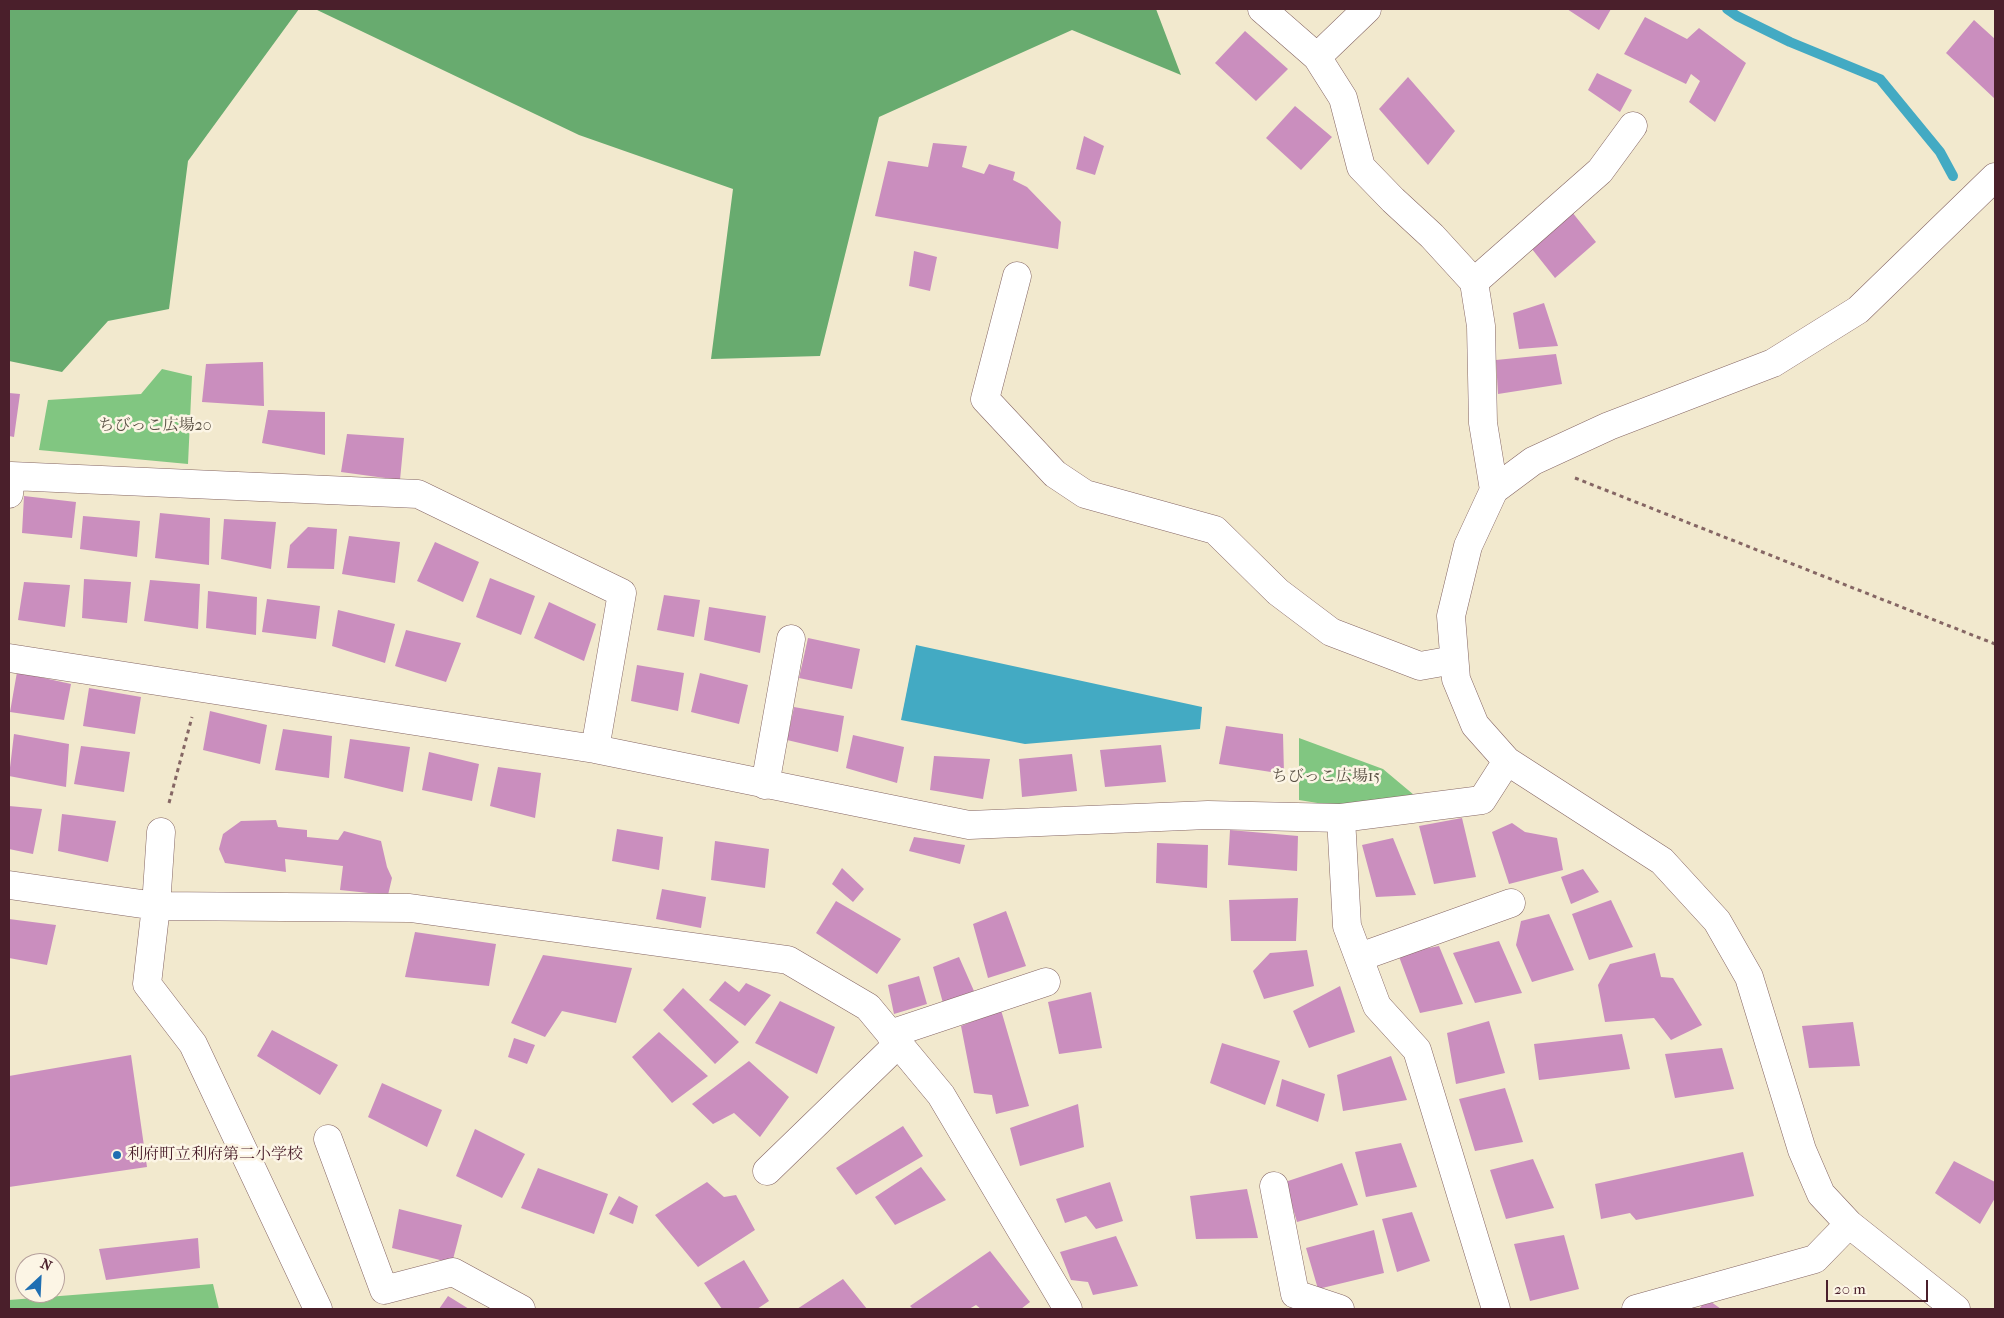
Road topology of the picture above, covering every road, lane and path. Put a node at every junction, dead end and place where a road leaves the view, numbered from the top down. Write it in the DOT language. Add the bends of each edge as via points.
graph roads {
  1 [pos="1262,9"];
  2 [pos="1367,9"];
  3 [pos="1318,57"];
  4 [pos="1633,126"];
  5 [pos="1995,177"];
  6 [pos="1017,276"];
  7 [pos="1474,282"];
  8 [pos="1533,461"];
  9 [pos="1494,490"];
  10 [pos="9,494"];
  11 [pos="791,639"];
  12 [pos="1995,644"];
  13 [pos="9,658"];
  14 [pos="1454,660"];
  15 [pos="195,686"];
  16 [pos="595,749"];
  17 [pos="1506,761"];
  18 [pos="765,785"];
  19 [pos="1341,818"];
  20 [pos="161,832"];
  21 [pos="9,885"];
  22 [pos="1511,903"];
  23 [pos="156,906"];
  24 [pos="1360,957"];
  25 [pos="1046,982"];
  26 [pos="894,1039"];
  27 [pos="328,1139"];
  28 [pos="767,1171"];
  29 [pos="1274,1186"];
  30 [pos="1849,1224"];
  31 [pos="318,1309"];
  32 [pos="521,1309"];
  33 [pos="1068,1309"];
  34 [pos="1340,1309"];
  35 [pos="1496,1309"];
  36 [pos="1636,1309"];
  37 [pos="1956,1309"];
  1 -- 3 [label="street"];
  2 -- 3 [label="street"];
  3 -- 7 [label="street" via="1343,98 1361,167"];
  4 -- 7 [label="street" via="1600,172"];
  5 -- 8 [label="street" via="1858,310 1773,363 1609,426"];
  6 -- 14 [label="street" via="985,399 1055,474 1085,494 1215,530 1278,592 1331,632 1420,666"];
  7 -- 9 [label="street" via="1481,326 1483,423"];
  8 -- 9 [label="street"];
  8 -- 12 [label="path"];
  9 -- 14 [label="street" via="1468,546 1451,616"];
  10 -- 16 [label="street" via="11,476 418,494 622,592"];
  11 -- 18 [label="street"];
  13 -- 15 [label="street"];
  14 -- 17 [label="street" via="1456,679 1475,725"];
  15 -- 16 [label="street"];
  15 -- 20 [label="path" via="192,722"];
  16 -- 18 [label="street"];
  17 -- 19 [label="street" via="1482,800"];
  17 -- 30 [label="street" via="1662,862 1717,921 1749,977 1802,1150 1821,1194"];
  18 -- 19 [label="street" via="969,825 1208,815"];
  19 -- 24 [label="street" via="1347,926"];
  20 -- 23 [label="street"];
  21 -- 23 [label="street"];
  22 -- 24 [label="street"];
  23 -- 26 [label="street" via="410,908 788,960 868,1007"];
  23 -- 31 [label="street" via="147,984 193,1044"];
  24 -- 35 [label="street" via="1378,1006 1417,1050"];
  25 -- 26 [label="street"];
  26 -- 28 [label="street"];
  26 -- 33 [label="street" via="940,1095"];
  27 -- 32 [label="street" via="384,1290 453,1272"];
  29 -- 34 [label="street" via="1295,1294"];
  30 -- 36 [label="street" via="1815,1259"];
  30 -- 37 [label="street"];
}
